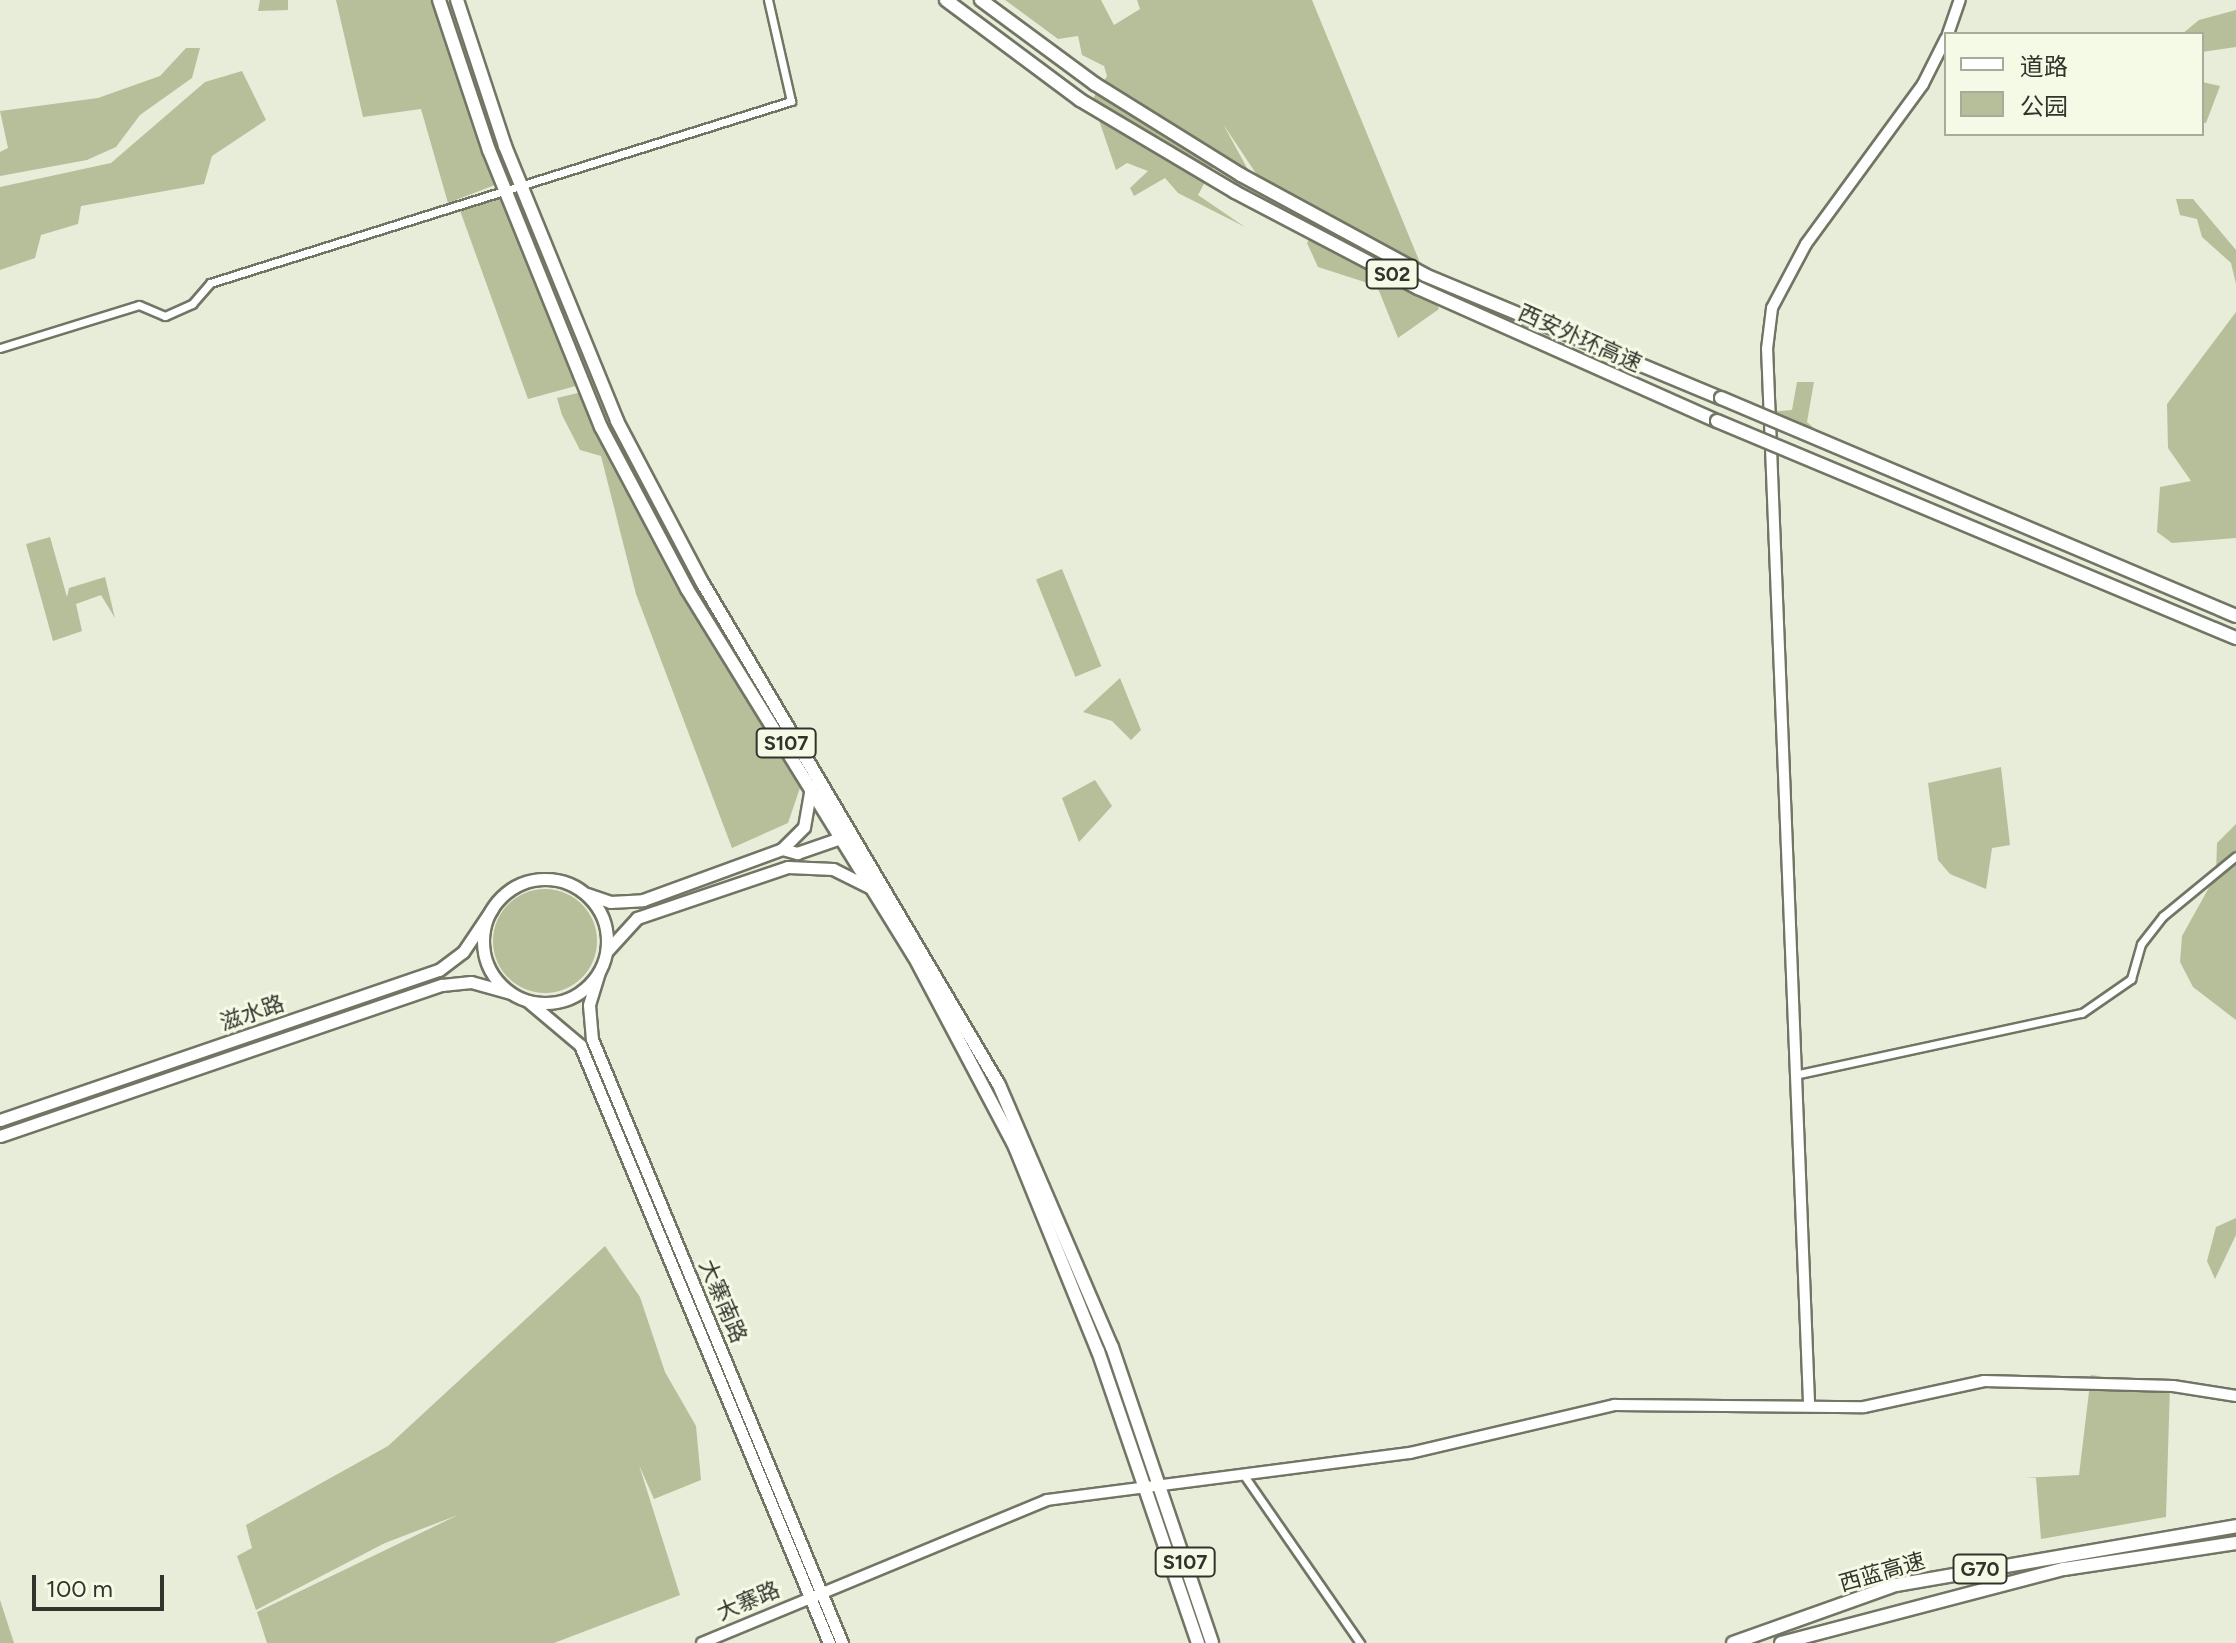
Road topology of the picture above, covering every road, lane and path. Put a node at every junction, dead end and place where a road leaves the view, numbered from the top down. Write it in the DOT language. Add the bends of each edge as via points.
graph roads {
  1 [pos="439,0"];
  2 [pos="457,0"];
  3 [pos="768,0"];
  4 [pos="946,0"];
  5 [pos="981,0"];
  6 [pos="1960,0"];
  7 [pos="1948,32"];
  8 [pos="1944,42"];
  9 [pos="521,184"];
  10 [pos="506,192"];
  11 [pos="0,348"];
  12 [pos="2236,616"];
  13 [pos="2236,638"];
  14 [pos="809,783"];
  15 [pos="855,833"];
  16 [pos="841,838"];
  17 [pos="782,849"];
  18 [pos="797,853"];
  19 [pos="2236,856"];
  20 [pos="788,867"];
  21 [pos="874,889"];
  22 [pos="586,894"];
  23 [pos="492,909"];
  24 [pos="607,952"];
  25 [pos="599,972"];
  26 [pos="511,993"];
  27 [pos="529,1002"];
  28 [pos="1799,1074"];
  29 [pos="0,1120"];
  30 [pos="0,1136"];
  31 [pos="2236,1396"];
  32 [pos="1809,1402"];
  33 [pos="1240,1470"];
  34 [pos="1161,1480"];
  35 [pos="1144,1483"];
  36 [pos="2236,1526"];
  37 [pos="2236,1543"];
  38 [pos="816,1594"];
  39 [pos="702,1643"];
  40 [pos="829,1643"];
  41 [pos="842,1643"];
  42 [pos="1198,1643"];
  43 [pos="1212,1643"];
  44 [pos="1360,1643"];
  45 [pos="1733,1643"];
  46 [pos="1781,1643"];
  1 -- 10 [label="highway, S107"];
  2 -- 9 [label="highway, S107"];
  3 -- 9 [label="street" via="791,101"];
  4 -- 13 [label="highway, 西安外环高速 / S02, bridge" via="1080,100 1418,288 1717,421"];
  5 -- 12 [label="highway, 西安外环高速 / S02, bridge" via="1095,84 1425,275"];
  6 -- 7 [label="street"];
  8 -- 28 [label="street" via="1923,84 1806,244 1772,308 1767,349"];
  9 -- 10 [label="street"];
  9 -- 15 [label="highway, S107" via="617,421 702,582"];
  10 -- 11 [label="street" via="210,283 192,304 165,316 139,305"];
  10 -- 14 [label="highway, S107" via="601,427 687,589"];
  14 -- 16 [label="highway, S107"];
  14 -- 17 [label="main road" via="807,820"];
  15 -- 16 [label="main road"];
  15 -- 34 [label="highway, S107" via="999,1085"];
  16 -- 18 [label="main road"];
  16 -- 21 [label="highway, S107"];
  17 -- 18 [label="main road"];
  17 -- 22 [label="main road" via="643,900 610,902"];
  18 -- 20 [label="main road"];
  19 -- 28 [label="street" via="2163,916 2141,944 2131,979 2082,1013"];
  20 -- 21 [label="main road" via="833,869"];
  20 -- 24 [label="main road" via="646,914"];
  21 -- 35 [label="highway, S107" via="1015,1147"];
  22 -- 23 [label="main road" via="547,879 526,882"];
  22 -- 24 [label="main road" via="607,931"];
  23 -- 26 [label="main road" via="483,942 486,962"];
  23 -- 29 [label="main road, 滋水路" via="463,952 439,970"];
  24 -- 25 [label="main road"];
  25 -- 27 [label="main road" via="568,999"];
  25 -- 38 [label="main road, 大寨南路" via="589,1005 592,1039"];
  26 -- 27 [label="main road"];
  26 -- 30 [label="main road, 滋水路" via="471,982 442,985"];
  27 -- 38 [label="main road, 大寨南路" via="580,1045"];
  28 -- 32 [label="street"];
  31 -- 32 [label="street, 大寨路" via="2173,1386 1984,1381 1864,1407"];
  32 -- 33 [label="street, 大寨路" via="1614,1405 1410,1453"];
  33 -- 34 [label="street, 大寨路"];
  33 -- 44 [label="street"];
  34 -- 35 [label="street, 大寨路"];
  34 -- 43 [label="highway, S107"];
  35 -- 38 [label="street, 大寨路" via="1047,1500"];
  35 -- 42 [label="highway, S107"];
  36 -- 45 [label="highway, 西蓝高速 / G70" via="1896,1585"];
  37 -- 46 [label="highway, 西蓝高速 / G70" via="2064,1569"];
  38 -- 39 [label="street, 大寨路"];
  38 -- 40 [label="main road, 大寨南路"];
  38 -- 41 [label="main road, 大寨南路"];
}
